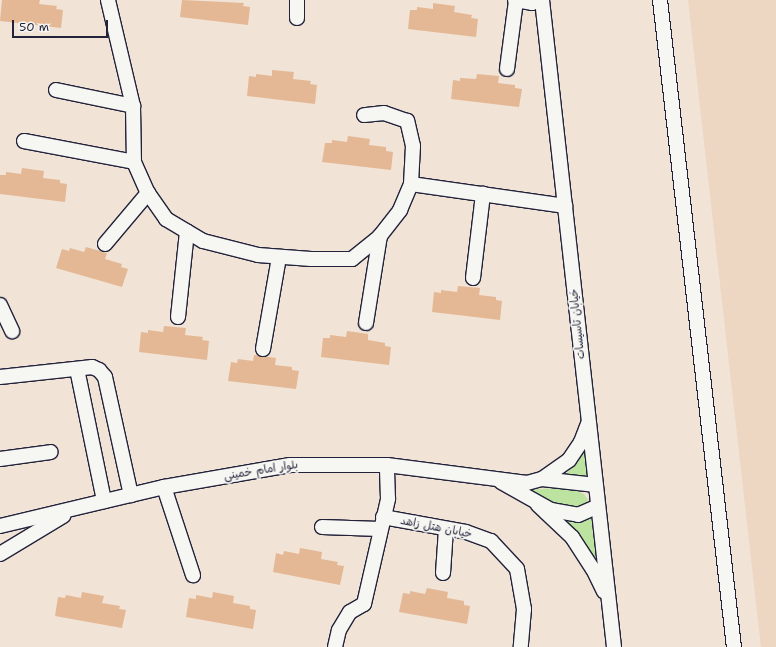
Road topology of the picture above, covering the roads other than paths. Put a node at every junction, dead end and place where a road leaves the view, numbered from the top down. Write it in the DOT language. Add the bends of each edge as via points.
graph roads {
  1 [pos="108,0"];
  2 [pos="297,0"];
  3 [pos="516,0"];
  4 [pos="540,0"];
  5 [pos="660,0"];
  6 [pos="297,18"];
  7 [pos="507,69"];
  8 [pos="56,90"];
  9 [pos="133,106"];
  10 [pos="364,115"];
  11 [pos="24,141"];
  12 [pos="134,162"];
  13 [pos="411,184"];
  14 [pos="148,193"];
  15 [pos="483,194"];
  16 [pos="565,206"];
  17 [pos="186,231"];
  18 [pos="380,236"];
  19 [pos="105,244"];
  20 [pos="279,257"];
  21 [pos="473,278"];
  22 [pos="0,305"];
  23 [pos="178,317"];
  24 [pos="366,323"];
  25 [pos="12,331"];
  26 [pos="263,349"];
  27 [pos="77,369"];
  28 [pos="0,377"];
  29 [pos="589,421"];
  30 [pos="51,452"];
  31 [pos="0,459"];
  32 [pos="387,465"];
  33 [pos="542,479"];
  34 [pos="499,481"];
  35 [pos="596,485"];
  36 [pos="164,488"];
  37 [pos="131,495"];
  38 [pos="104,501"];
  39 [pos="538,505"];
  40 [pos="598,506"];
  41 [pos="73,510"];
  42 [pos="382,523"];
  43 [pos="0,526"];
  44 [pos="322,527"];
  45 [pos="446,529"];
  46 [pos="0,554"];
  47 [pos="443,573"];
  48 [pos="193,575"];
  49 [pos="610,609"];
  50 [pos="335,647"];
  51 [pos="521,647"];
  52 [pos="614,647"];
  53 [pos="734,647"];
  1 -- 9 [label="street"];
  2 -- 6 [label="street"];
  3 -- 4 [label="street" via="532,3"];
  3 -- 7 [label="street"];
  4 -- 16 [label="street, خیابان تاسیسات"];
  5 -- 53 [label="street"];
  8 -- 9 [label="street"];
  9 -- 12 [label="street"];
  10 -- 13 [label="street" via="384,113 407,121 413,146"];
  11 -- 12 [label="street"];
  12 -- 14 [label="street"];
  13 -- 15 [label="street"];
  13 -- 18 [label="street" via="400,210"];
  14 -- 17 [label="street" via="166,219"];
  14 -- 19 [label="street"];
  15 -- 16 [label="street"];
  15 -- 21 [label="street"];
  16 -- 29 [label="street, خیابان تاسیسات"];
  17 -- 20 [label="street" via="203,241 258,255"];
  17 -- 23 [label="street"];
  18 -- 20 [label="street" via="352,258"];
  18 -- 24 [label="street"];
  20 -- 26 [label="street"];
  22 -- 25 [label="street"];
  27 -- 28 [label="street"];
  27 -- 37 [label="street" via="92,367 105,377"];
  27 -- 38 [label="street"];
  29 -- 33 [label="street" via="581,442 569,460"];
  29 -- 35 [label="street, خیابان تاسیسات"];
  30 -- 31 [label="street"];
  32 -- 34 [label="street, بلوار امام خمینی"];
  32 -- 36 [label="street, بلوار امام خمینی" via="290,465"];
  32 -- 42 [label="street" via="388,499"];
  33 -- 34 [label="street, بلوار امام خمینی" via="527,483"];
  33 -- 35 [label="street"];
  34 -- 39 [label="street"];
  35 -- 40 [label="street, خیابان تاسیسات"];
  36 -- 37 [label="street, بلوار امام خمینی"];
  36 -- 48 [label="street"];
  37 -- 38 [label="street, بلوار امام خمینی"];
  38 -- 41 [label="street, بلوار امام خمینی"];
  39 -- 40 [label="street" via="578,515"];
  39 -- 49 [label="street" via="572,537 601,584"];
  40 -- 49 [label="street, خیابان تاسیسات"];
  41 -- 43 [label="street, بلوار امام خمینی"];
  41 -- 46 [label="street, بلوار امام خمینی"];
  42 -- 44 [label="street, خیابان هتل زاهد"];
  42 -- 45 [label="street, خیابان هتل زاهد"];
  42 -- 50 [label="street" via="364,604 350,612 339,630"];
  45 -- 47 [label="street"];
  45 -- 51 [label="street, خیابان هتل زاهد" via="491,541 517,569 524,609"];
  49 -- 52 [label="street, خیابان تاسیسات"];
}
